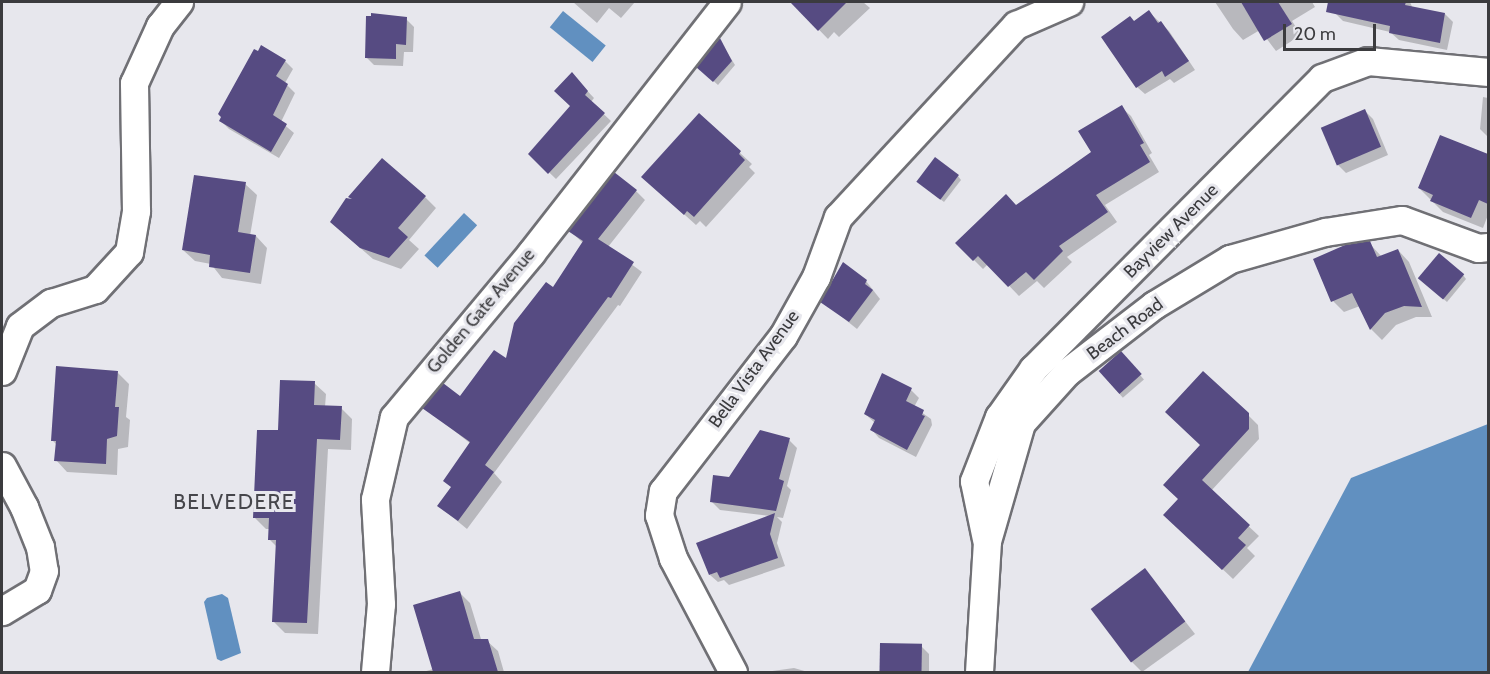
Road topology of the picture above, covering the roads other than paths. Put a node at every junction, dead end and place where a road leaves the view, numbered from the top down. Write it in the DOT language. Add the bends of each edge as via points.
graph roads {
  1 [pos="179,2"];
  2 [pos="727,2"];
  3 [pos="1069,2"];
  4 [pos="1488,72"];
  5 [pos="1488,247"];
  6 [pos="2,371"];
  7 [pos="2,466"];
  8 [pos="987,541"];
  9 [pos="2,611"];
  10 [pos="375,672"];
  11 [pos="733,672"];
  12 [pos="979,672"];
  1 -- 6 [label="street" via="160,26 134,84 136,211 129,252 95,289 51,303 20,326"];
  2 -- 10 [label="street, Golden Gate Avenue" via="531,253 394,417 375,499 381,604"];
  3 -- 11 [label="street, Bella Vista Avenue" via="1017,25 838,217 816,278 783,336 663,491 659,515 673,558"];
  4 -- 8 [label="street, Bayview Avenue" via="1368,61 1322,78 1033,369 999,417 974,481"];
  5 -- 8 [label="street, Beach Road" via="1478,248 1402,220 1325,232 1230,259 1154,305 1067,372 1021,423"];
  7 -- 9 [label="street" via="24,507 40,547 44,571 37,590"];
  8 -- 12 [label="street, Beach Road"];
}
